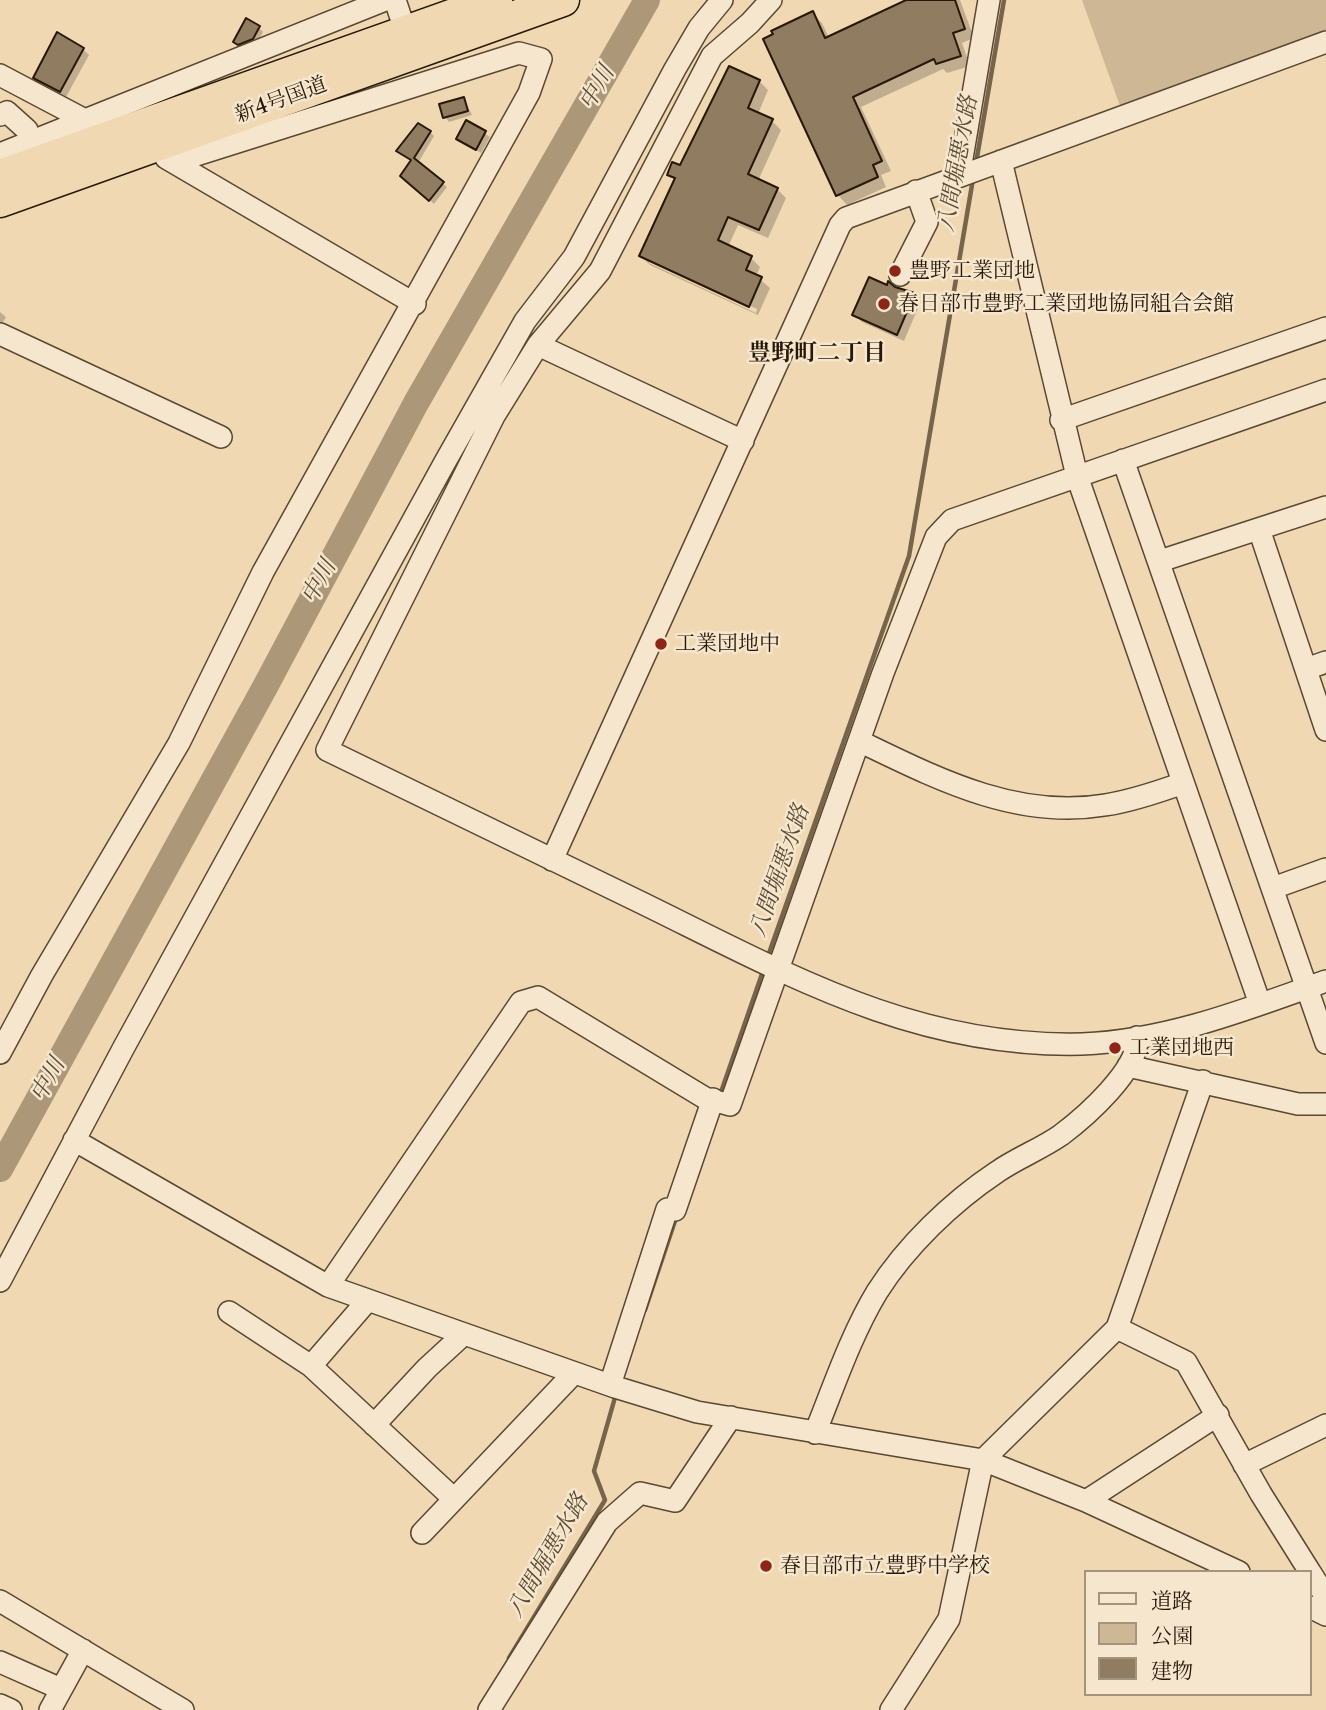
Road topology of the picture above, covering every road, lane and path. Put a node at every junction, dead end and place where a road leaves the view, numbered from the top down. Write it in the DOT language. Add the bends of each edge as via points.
graph roads {
  1 [pos="385,0"];
  2 [pos="562,0"];
  3 [pos="722,0"];
  4 [pos="771,0"];
  5 [pos="989,0"];
  6 [pos="496,12"];
  7 [pos="1326,42"];
  8 [pos="2,82"];
  9 [pos="0,114"];
  10 [pos="91,132"];
  11 [pos="30,143"];
  12 [pos="0,154"];
  13 [pos="161,155"];
  14 [pos="993,164"];
  15 [pos="962,175"];
  16 [pos="0,176"];
  17 [pos="916,191"];
  18 [pos="0,201"];
  19 [pos="901,275"];
  20 [pos="415,304"];
  21 [pos="1326,328"];
  22 [pos="0,334"];
  23 [pos="538,345"];
  24 [pos="1326,390"];
  25 [pos="1061,420"];
  26 [pos="221,437"];
  27 [pos="743,440"];
  28 [pos="1123,460"];
  29 [pos="1077,476"];
  30 [pos="1326,507"];
  31 [pos="1259,529"];
  32 [pos="1160,561"];
  33 [pos="1326,662"];
  34 [pos="1306,669"];
  35 [pos="1326,730"];
  36 [pos="859,741"];
  37 [pos="1183,783"];
  38 [pos="552,860"];
  39 [pos="1326,869"];
  40 [pos="1273,888"];
  41 [pos="770,966"];
  42 [pos="1316,985"];
  43 [pos="1260,1004"];
  44 [pos="1137,1037"];
  45 [pos="1326,1043"];
  46 [pos="0,1053"];
  47 [pos="1128,1066"];
  48 [pos="1203,1081"];
  49 [pos="718,1100"];
  50 [pos="1326,1104"];
  51 [pos="74,1140"];
  52 [pos="0,1281"];
  53 [pos="328,1286"];
  54 [pos="368,1300"];
  55 [pos="229,1312"];
  56 [pos="1117,1328"];
  57 [pos="464,1334"];
  58 [pos="311,1366"];
  59 [pos="574,1373"];
  60 [pos="617,1388"];
  61 [pos="1218,1415"];
  62 [pos="731,1417"];
  63 [pos="374,1425"];
  64 [pos="1326,1425"];
  65 [pos="816,1433"];
  66 [pos="983,1461"];
  67 [pos="1244,1465"];
  68 [pos="453,1498"];
  69 [pos="1086,1501"];
  70 [pos="422,1533"];
  71 [pos="1235,1570"];
  72 [pos="1309,1570"];
  73 [pos="1312,1575"];
  74 [pos="1326,1597"];
  75 [pos="0,1601"];
  76 [pos="83,1650"];
  77 [pos="0,1661"];
  78 [pos="61,1689"];
  79 [pos="0,1705"];
  80 [pos="11,1710"];
  81 [pos="50,1710"];
  82 [pos="183,1710"];
  83 [pos="489,1710"];
  84 [pos="891,1710"];
  1 -- 10 [label="street"];
  2 -- 6 [label="highway, 新4号国道"];
  3 -- 51 [label="street" via="675,69 574,257 525,321 451,450"];
  4 -- 23 [label="street" via="712,56 600,271"];
  5 -- 15 [label="street"];
  6 -- 10 [label="highway, 新4号国道"];
  6 -- 13 [label="highway, 新4号国道"];
  7 -- 14 [label="street"];
  8 -- 10 [label="street"];
  9 -- 11 [label="street" via="7,112 27,130"];
  10 -- 11 [label="street"];
  10 -- 16 [label="highway, 新4号国道"];
  11 -- 12 [label="street"];
  13 -- 18 [label="highway, 新4号国道"];
  13 -- 20 [label="street"];
  13 -- 20 [label="street" via="426,85 519,53 541,59 529,93"];
  14 -- 15 [label="street"];
  14 -- 25 [label="street"];
  15 -- 17 [label="street"];
  17 -- 19 [label="street" via="927,222"];
  17 -- 27 [label="street" via="855,214 840,225"];
  20 -- 46 [label="street" via="263,572 179,743"];
  21 -- 25 [label="street"];
  22 -- 26 [label="street"];
  23 -- 27 [label="street"];
  23 -- 38 [label="street" via="494,416 327,750"];
  24 -- 28 [label="street"];
  25 -- 29 [label="street"];
  27 -- 38 [label="street"];
  28 -- 29 [label="street"];
  28 -- 32 [label="street"];
  29 -- 36 [label="street" via="944,526"];
  29 -- 37 [label="street"];
  30 -- 31 [label="street"];
  31 -- 32 [label="street"];
  31 -- 34 [label="street"];
  32 -- 40 [label="street"];
  33 -- 34 [label="street"];
  34 -- 35 [label="street"];
  36 -- 37 [label="street" via="942,781 1021,804 1105,805"];
  36 -- 41 [label="street"];
  37 -- 43 [label="street"];
  38 -- 41 [label="street"];
  39 -- 40 [label="street"];
  40 -- 42 [label="street"];
  41 -- 44 [label="street" via="874,1012 929,1029 987,1040 1084,1044"];
  41 -- 49 [label="street" via="730,1105"];
  42 -- 43 [label="street"];
  42 -- 45 [label="street"];
  43 -- 44 [label="street"];
  44 -- 47 [label="street"];
  47 -- 48 [label="street"];
  47 -- 65 [label="street" via="1100,1101 1060,1135 995,1173 913,1244 878,1292 850,1346"];
  48 -- 50 [label="street" via="1298,1104"];
  48 -- 56 [label="street"];
  49 -- 53 [label="street" via="705,1098 538,997 521,1002"];
  49 -- 60 [label="street" via="675,1210 667,1209"];
  51 -- 52 [label="street"];
  51 -- 53 [label="street"];
  53 -- 54 [label="street"];
  54 -- 57 [label="street"];
  54 -- 58 [label="street"];
  55 -- 58 [label="street"];
  56 -- 61 [label="street" via="1186,1362"];
  56 -- 66 [label="street"];
  57 -- 59 [label="street"];
  57 -- 63 [label="street"];
  58 -- 63 [label="street"];
  59 -- 60 [label="street"];
  59 -- 68 [label="street"];
  60 -- 62 [label="street" via="697,1412"];
  61 -- 67 [label="street"];
  61 -- 69 [label="street"];
  62 -- 65 [label="street"];
  62 -- 83 [label="street" via="675,1501 640,1493 607,1522"];
  63 -- 68 [label="street"];
  64 -- 67 [label="street"];
  65 -- 66 [label="street"];
  66 -- 69 [label="street"];
  66 -- 84 [label="street" via="949,1619"];
  67 -- 72 [label="street"];
  68 -- 70 [label="street"];
  69 -- 71 [label="street"];
  73 -- 74 [label="street"];
  75 -- 76 [label="street"];
  76 -- 78 [label="street"];
  76 -- 82 [label="street"];
  77 -- 78 [label="street"];
  78 -- 81 [label="street"];
  79 -- 80 [label="street"];
}
